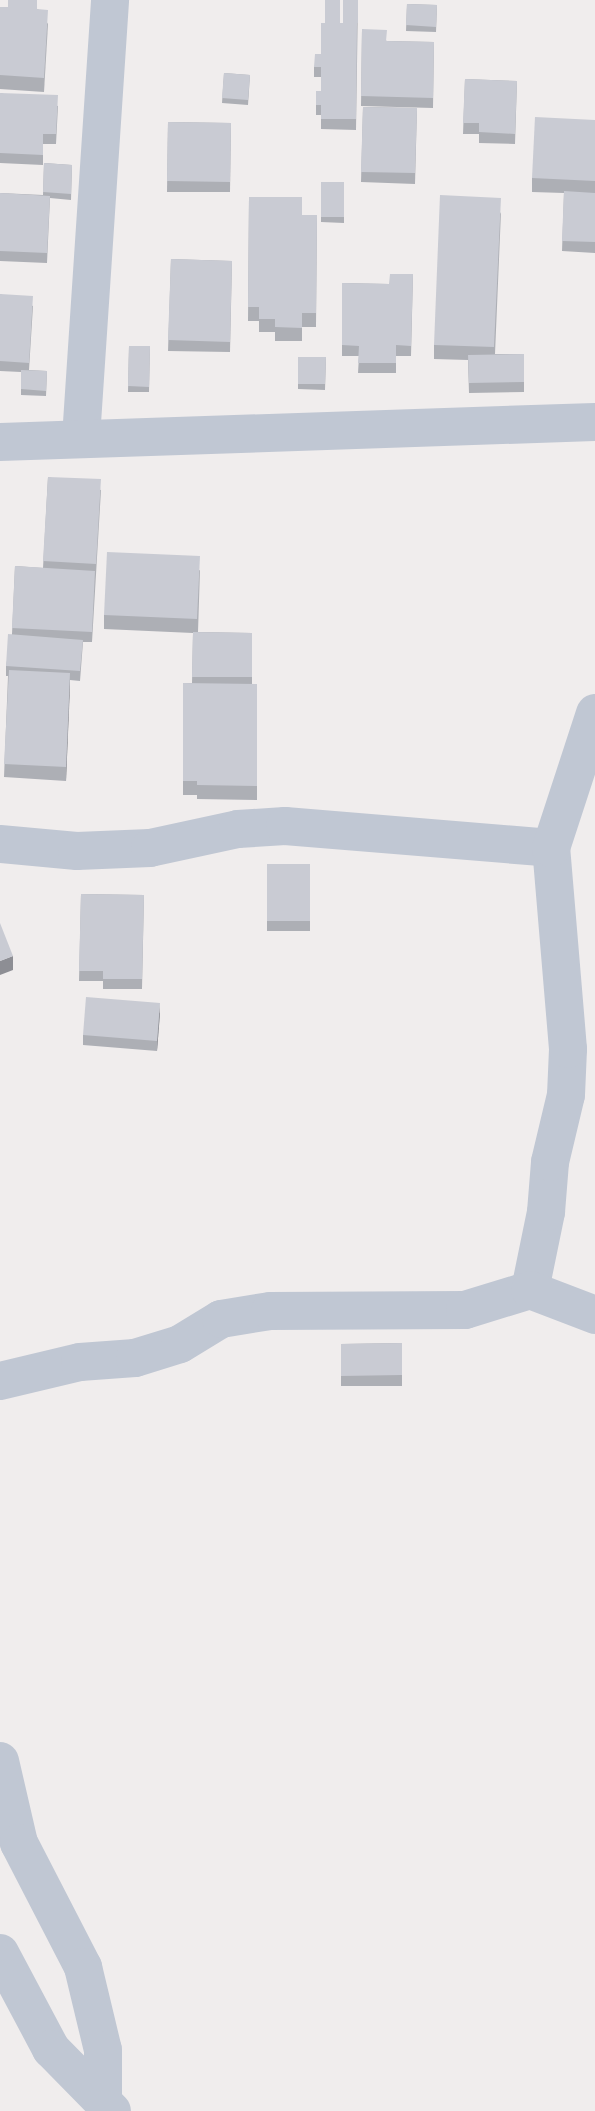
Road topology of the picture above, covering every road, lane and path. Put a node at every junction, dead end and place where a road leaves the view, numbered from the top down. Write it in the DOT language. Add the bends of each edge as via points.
graph roads {
  1 [pos="110,0"];
  2 [pos="595,422"];
  3 [pos="81,438"];
  4 [pos="0,442"];
  5 [pos="595,713"];
  6 [pos="0,844"];
  7 [pos="551,848"];
  8 [pos="530,1290"];
  9 [pos="595,1315"];
  10 [pos="0,1381"];
  11 [pos="0,1761"];
  12 [pos="0,1953"];
  13 [pos="108,2106"];
  1 -- 3 [label="street"];
  2 -- 3 [label="street"];
  3 -- 4 [label="street"];
  5 -- 7 [label="street"];
  6 -- 7 [label="street" via="77,851 149,848 238,829 285,827"];
  7 -- 8 [label="street" via="566,1096"];
  8 -- 9 [label="street"];
  8 -- 10 [label="street" via="465,1310 270,1311 221,1320 180,1344 135,1358 80,1362"];
  11 -- 13 [label="street" via="19,1843 83,1967 103,2050"];
  12 -- 13 [label="street" via="51,2049"];
}
